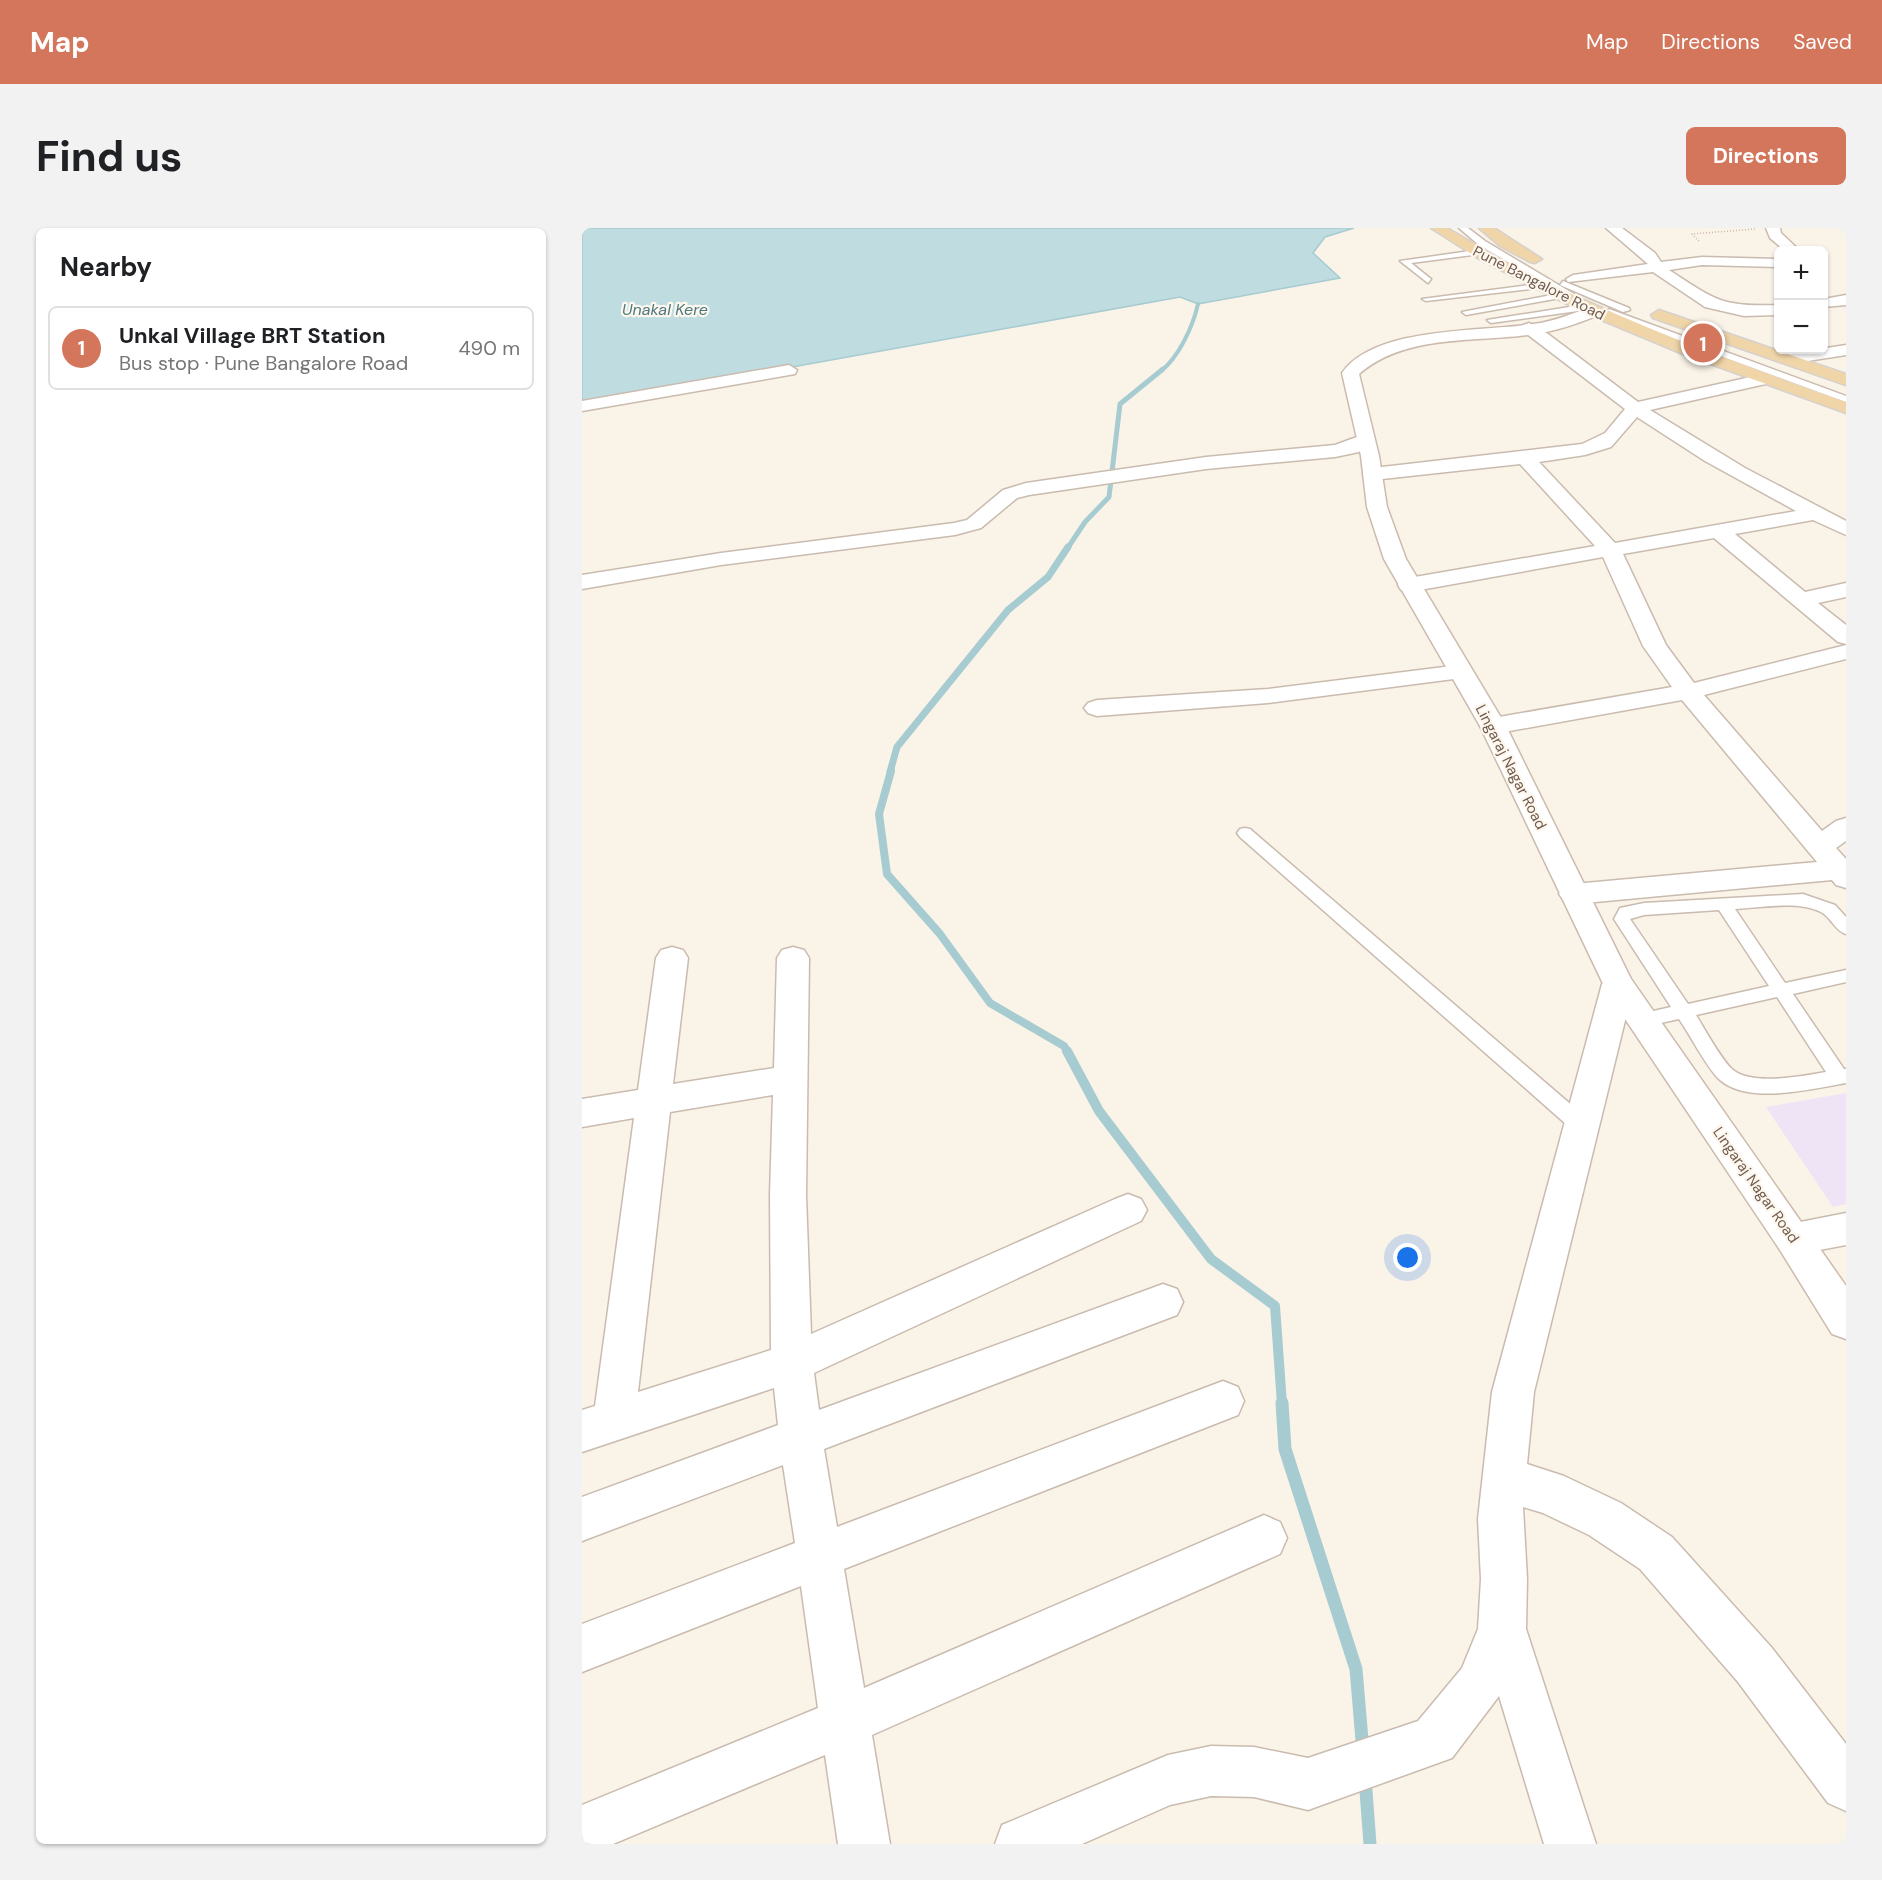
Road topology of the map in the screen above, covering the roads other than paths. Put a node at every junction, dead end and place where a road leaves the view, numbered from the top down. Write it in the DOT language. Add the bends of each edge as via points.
graph roads {
  1 [pos="1438,228"];
  2 [pos="1463,228"];
  3 [pos="1486,228"];
  4 [pos="1613,228"];
  5 [pos="1773,228"];
  6 [pos="1787,246"];
  7 [pos="1477,252"];
  8 [pos="1774,263"];
  9 [pos="1658,269"];
  10 [pos="1536,279"];
  11 [pos="1573,279"];
  12 [pos="1428,281"];
  13 [pos="1557,296"];
  14 [pos="1426,298"];
  15 [pos="1846,300"];
  16 [pos="1828,302"];
  17 [pos="1587,310"];
  18 [pos="1774,310"];
  19 [pos="1466,312"];
  20 [pos="1491,320"];
  21 [pos="1529,328"];
  22 [pos="1846,350"];
  23 [pos="1788,359"];
  24 [pos="789,370"];
  25 [pos="1764,379"];
  26 [pos="1846,381"];
  27 [pos="1846,389"];
  28 [pos="1846,399"];
  29 [pos="582,406"];
  30 [pos="1635,408"];
  31 [pos="1846,408"];
  32 [pos="1365,440"];
  33 [pos="1525,458"];
  34 [pos="1373,474"];
  35 [pos="1815,513"];
  36 [pos="1846,529"];
  37 [pos="1718,531"];
  38 [pos="1610,550"];
  39 [pos="582,582"];
  40 [pos="1409,585"];
  41 [pos="1846,590"];
  42 [pos="1800,600"];
  43 [pos="1846,637"];
  44 [pos="1846,652"];
  45 [pos="1460,672"];
  46 [pos="1688,692"];
  47 [pos="1097,708"];
  48 [pos="1493,726"];
  49 [pos="1846,827"];
  50 [pos="1245,833"];
  51 [pos="1820,847"];
  52 [pos="1842,874"];
  53 [pos="1574,894"];
  54 [pos="1724,905"];
  55 [pos="1846,928"];
  56 [pos="672,958"];
  57 [pos="793,958"];
  58 [pos="1846,976"];
  59 [pos="1618,984"];
  60 [pos="1780,988"];
  61 [pos="1681,1010"];
  62 [pos="1642,1020"];
  63 [pos="1842,1076"];
  64 [pos="790,1078"];
  65 [pos="654,1101"];
  66 [pos="582,1113"];
  67 [pos="1582,1126"];
  68 [pos="1128,1210"];
  69 [pos="1846,1229"];
  70 [pos="1793,1238"];
  71 [pos="1163,1302"];
  72 [pos="1846,1322"];
  73 [pos="792,1363"];
  74 [pos="1223,1401"];
  75 [pos="598,1426"];
  76 [pos="801,1439"];
  77 [pos="1505,1480"];
  78 [pos="582,1518"];
  79 [pos="1264,1538"];
  80 [pos="821,1555"];
  81 [pos="1502,1629"];
  82 [pos="582,1648"];
  83 [pos="847,1721"];
  84 [pos="1846,1785"];
  85 [pos="582,1831"];
  86 [pos="864,1844"];
  87 [pos="1021,1844"];
  88 [pos="1570,1844"];
  1 -- 7 [label="main road, Pune Bangalore Road"];
  2 -- 10 [label="lane"];
  3 -- 11 [label="main road, Pune Bangalore Road" via="1505,243"];
  4 -- 9 [label="street" via="1650,256"];
  5 -- 6 [label="street"];
  7 -- 10 [label="main road, Pune Bangalore Road"];
  7 -- 12 [label="lane" via="1404,261"];
  8 -- 9 [label="street" via="1685,263"];
  9 -- 11 [label="street"];
  9 -- 18 [label="street" via="1710,304 1744,311"];
  10 -- 13 [label="main road, Pune Bangalore Road"];
  10 -- 14 [label="lane"];
  10 -- 27 [label="lane"];
  10 -- 28 [label="lane" via="1606,311"];
  11 -- 23 [label="main road, Pune Bangalore Road" via="1666,318"];
  13 -- 17 [label="main road, Pune Bangalore Road"];
  13 -- 19 [label="lane"];
  15 -- 16 [label="street"];
  17 -- 20 [label="lane"];
  17 -- 21 [label="street, Lingaraj Nagar Road" via="1572,321"];
  17 -- 25 [label="main road, Pune Bangalore Road"];
  21 -- 30 [label="street"];
  21 -- 32 [label="street, Lingaraj Nagar Road" via="1389,348 1356,364 1350,373 1351,387"];
  22 -- 23 [label="street"];
  23 -- 26 [label="main road, Pune Bangalore Road"];
  24 -- 29 [label="street"];
  25 -- 30 [label="street"];
  25 -- 31 [label="main road, Pune Bangalore Road"];
  30 -- 33 [label="street" via="1604,443"];
  30 -- 35 [label="street" via="1744,476"];
  32 -- 34 [label="street, Lingaraj Nagar Road"];
  32 -- 39 [label="street" via="1335,452 1239,459 1010,494 974,524 955,529 679,565"];
  33 -- 34 [label="street"];
  33 -- 38 [label="street"];
  34 -- 40 [label="street, Lingaraj Nagar Road" via="1377,507 1389,546"];
  35 -- 36 [label="street"];
  35 -- 37 [label="street"];
  37 -- 38 [label="street"];
  37 -- 42 [label="street"];
  38 -- 40 [label="street"];
  38 -- 46 [label="street" via="1655,646"];
  40 -- 45 [label="street, Lingaraj Nagar Road"];
  41 -- 42 [label="street"];
  42 -- 43 [label="street"];
  44 -- 46 [label="street"];
  45 -- 47 [label="street" via="1268,696"];
  45 -- 48 [label="street, Lingaraj Nagar Road"];
  46 -- 48 [label="street"];
  46 -- 51 [label="street"];
  48 -- 53 [label="street, Lingaraj Nagar Road"];
  49 -- 51 [label="street"];
  50 -- 67 [label="lane"];
  51 -- 52 [label="street"];
  52 -- 53 [label="street"];
  53 -- 59 [label="street, Lingaraj Nagar Road"];
  54 -- 55 [label="lane" via="1803,900 1829,909"];
  54 -- 60 [label="lane"];
  54 -- 61 [label="lane" via="1644,909 1626,912 1622,919"];
  56 -- 65 [label="street"];
  57 -- 64 [label="street"];
  58 -- 60 [label="lane"];
  59 -- 62 [label="street, Lingaraj Nagar Road"];
  59 -- 67 [label="street"];
  60 -- 61 [label="lane"];
  60 -- 63 [label="lane"];
  61 -- 62 [label="lane"];
  61 -- 63 [label="lane" via="1726,1075 1738,1083 1779,1085"];
  62 -- 70 [label="street, Lingaraj Nagar Road"];
  64 -- 65 [label="street"];
  64 -- 73 [label="street"];
  65 -- 66 [label="street"];
  65 -- 75 [label="street"];
  67 -- 77 [label="street" via="1514,1392"];
  68 -- 73 [label="street"];
  69 -- 70 [label="street"];
  70 -- 72 [label="street, Lingaraj Nagar Road"];
  71 -- 76 [label="street"];
  73 -- 75 [label="street"];
  73 -- 76 [label="street"];
  74 -- 80 [label="street"];
  76 -- 78 [label="street"];
  76 -- 80 [label="street"];
  77 -- 81 [label="street" via="1500,1519"];
  77 -- 84 [label="street" via="1548,1492 1605,1519 1656,1553 1755,1665"];
  79 -- 83 [label="street"];
  80 -- 82 [label="street"];
  80 -- 83 [label="street"];
  81 -- 87 [label="street" via="1479,1685 1434,1740 1308,1784 1254,1772 1211,1771 1168,1780"];
  81 -- 88 [label="street"];
  83 -- 85 [label="street"];
  83 -- 86 [label="street"];
}
